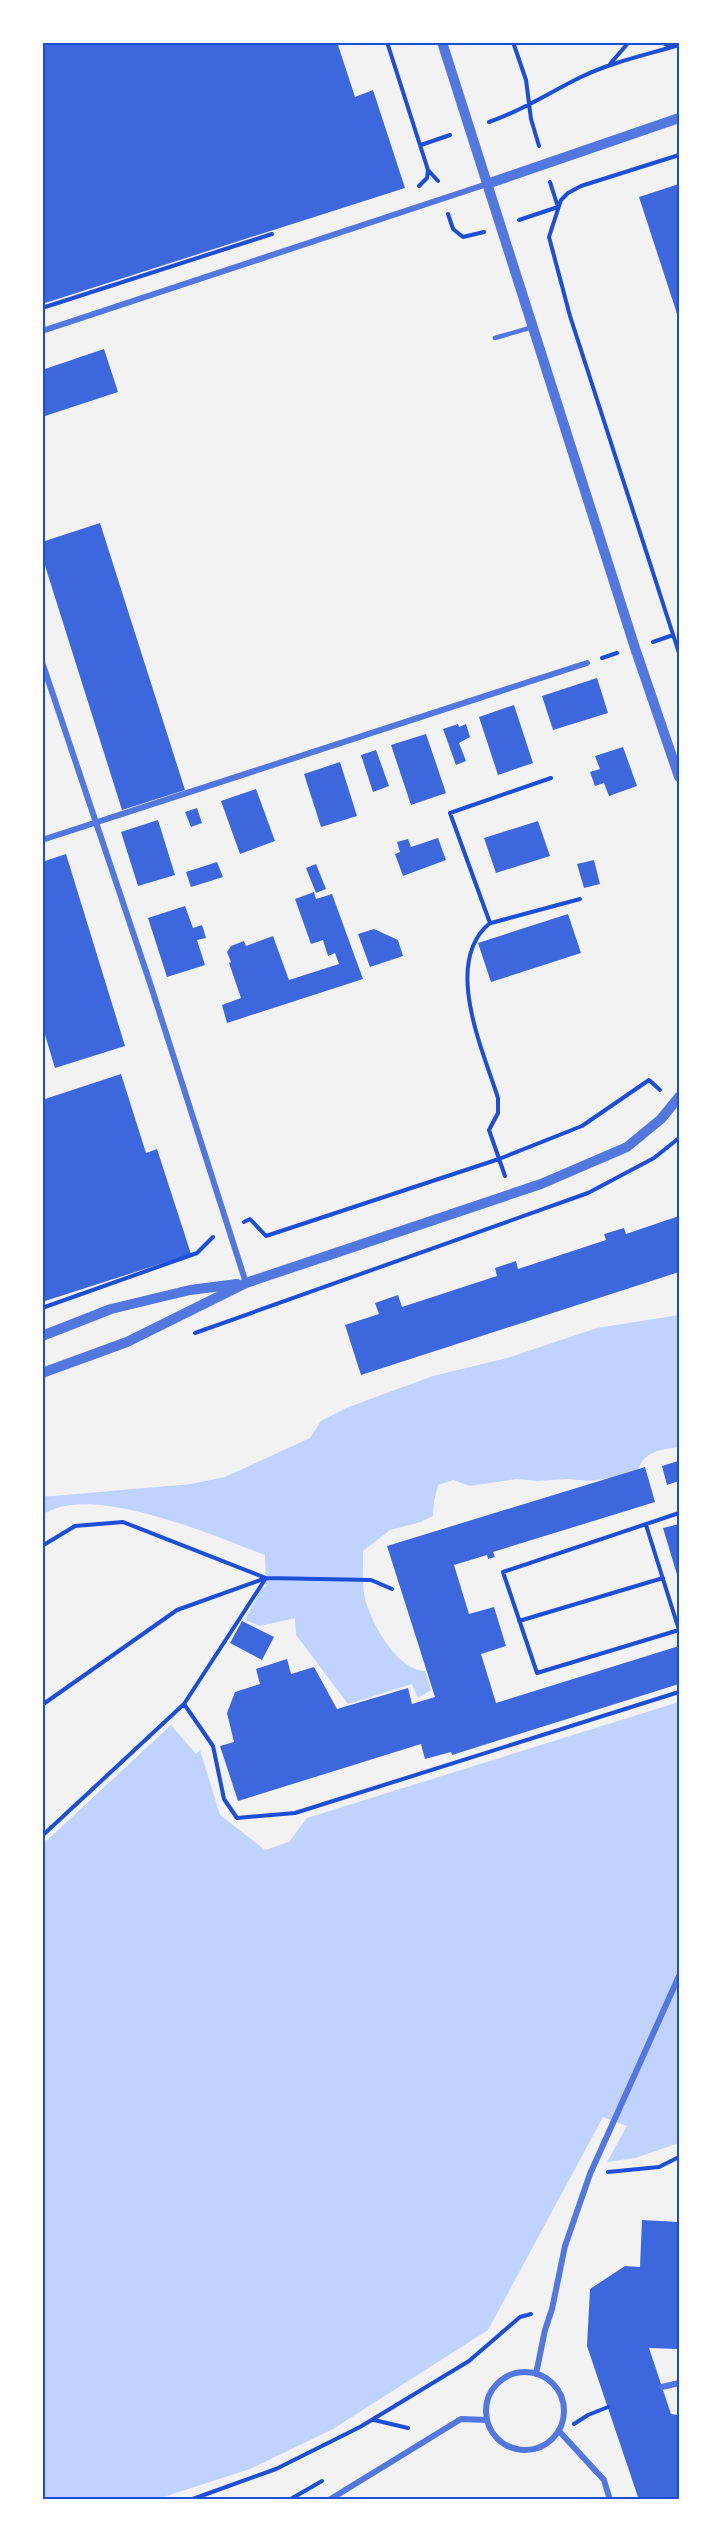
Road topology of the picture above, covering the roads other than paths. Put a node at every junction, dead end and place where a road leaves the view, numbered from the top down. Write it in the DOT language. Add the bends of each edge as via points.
graph roads {
  1 [pos="441,42"];
  2 [pos="679,118"];
  3 [pos="488,184"];
  4 [pos="533,327"];
  5 [pos="42,332"];
  6 [pos="495,338"];
  7 [pos="42,662"];
  8 [pos="587,663"];
  9 [pos="679,777"];
  10 [pos="95,823"];
  11 [pos="42,840"];
  12 [pos="677,1099"];
  13 [pos="246,1283"];
  14 [pos="42,1336"];
  15 [pos="42,1373"];
  16 [pos="679,1976"];
  17 [pos="536,2374"];
  18 [pos="679,2383"];
  19 [pos="662,2387"];
  20 [pos="487,2420"];
  21 [pos="561,2433"];
  22 [pos="329,2500"];
  23 [pos="610,2500"];
  1 -- 3 [label="street"];
  2 -- 3 [label="street"];
  3 -- 4 [label="street"];
  3 -- 5 [label="street"];
  4 -- 6 [label="lane"];
  4 -- 9 [label="street"];
  7 -- 10 [label="street"];
  8 -- 10 [label="street"];
  10 -- 11 [label="street"];
  10 -- 13 [label="street"];
  12 -- 13 [label="street" via="662,1119 627,1147 541,1184"];
  13 -- 14 [label="street" via="190,1290 111,1309"];
  13 -- 15 [label="street" via="127,1342"];
  16 -- 17 [label="street" via="590,2174 565,2246"];
  17 -- 20 [label="street" via="519,2373 497,2385 486,2407"];
  17 -- 21 [label="street" via="559,2392 564,2415"];
  18 -- 19 [label="street"];
  20 -- 21 [label="street" via="499,2440 521,2451 544,2446"];
  20 -- 22 [label="street" via="461,2419"];
  21 -- 23 [label="street" via="604,2480"];
}
